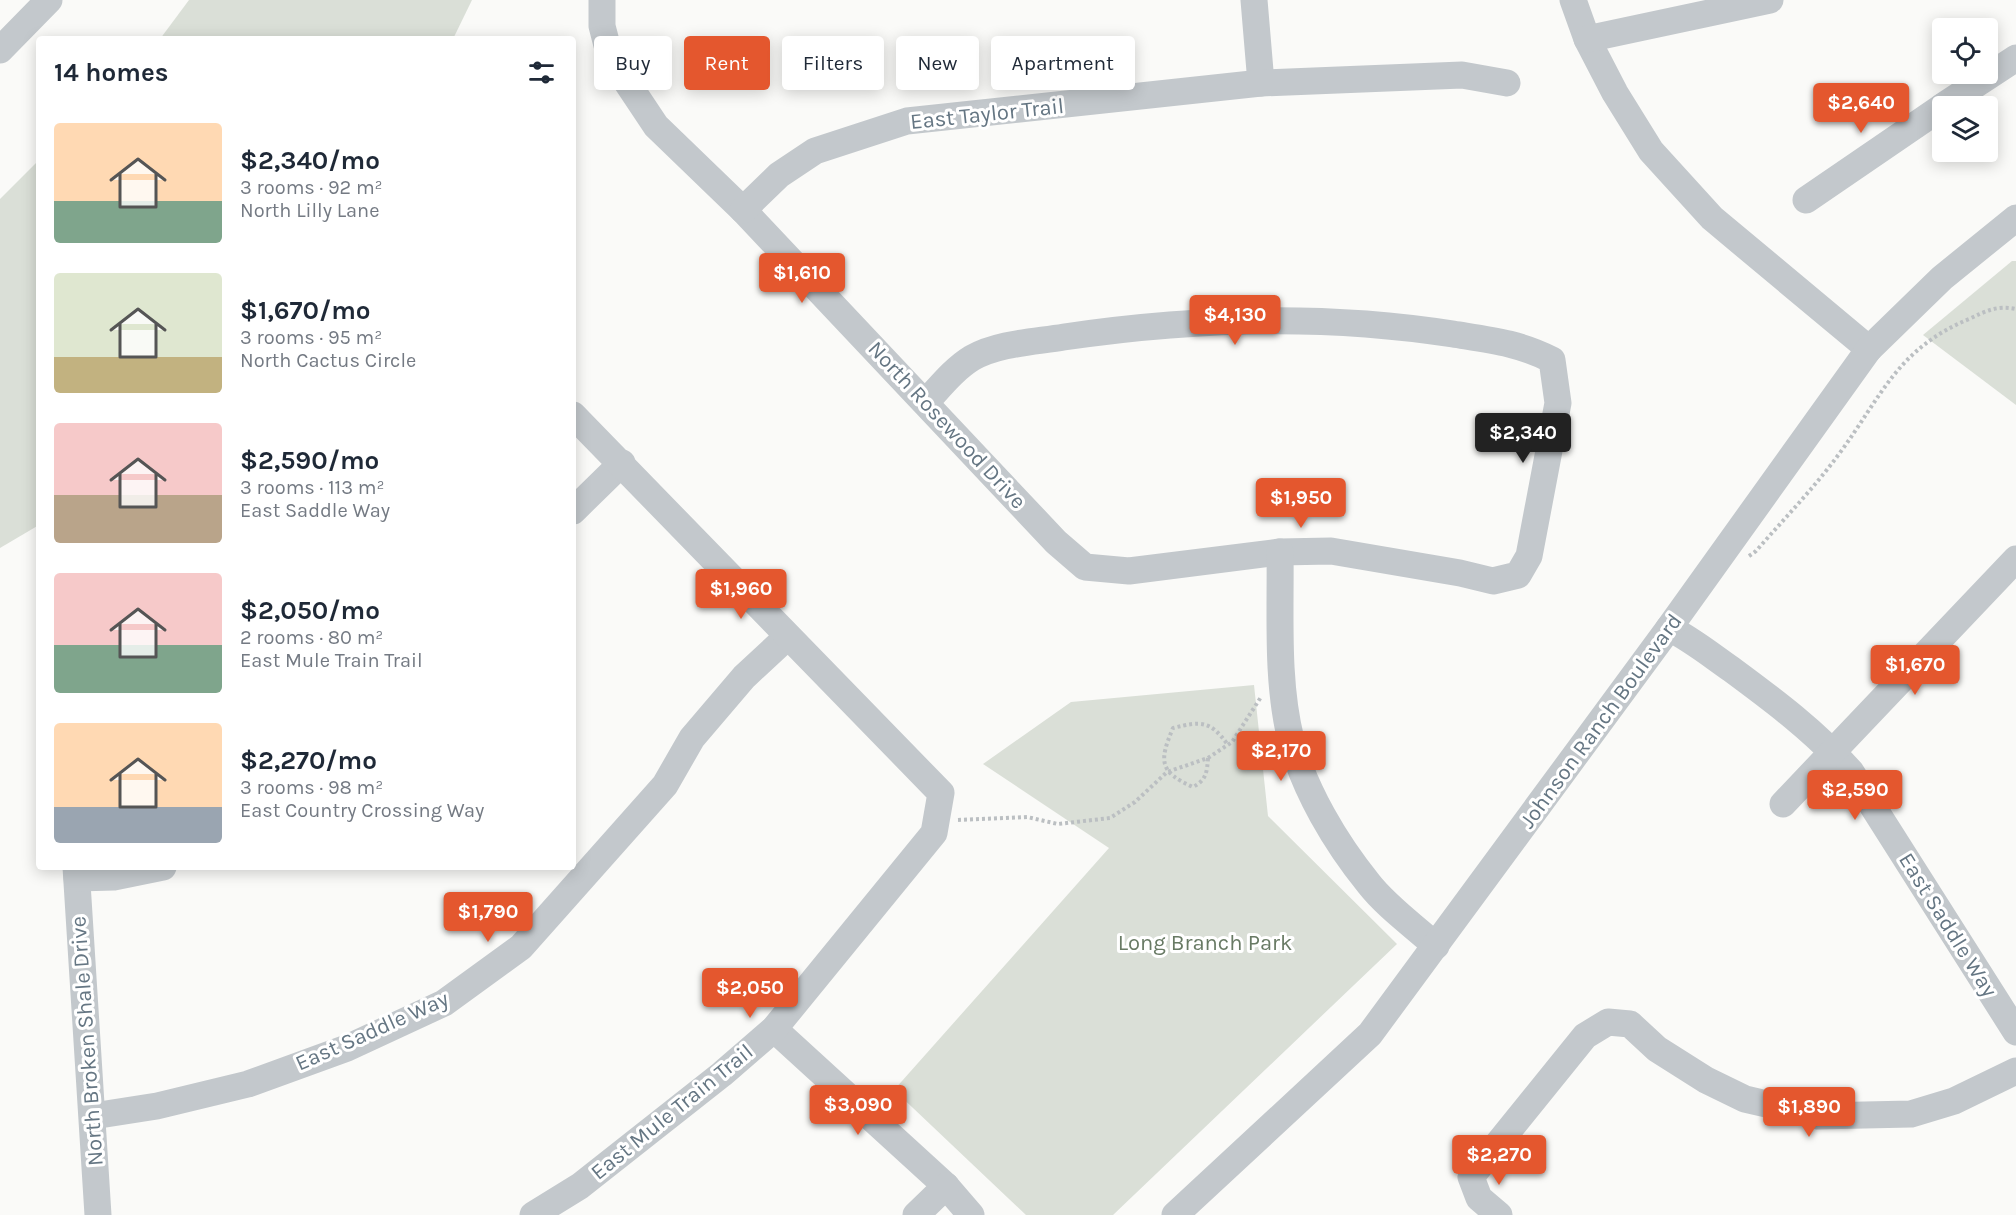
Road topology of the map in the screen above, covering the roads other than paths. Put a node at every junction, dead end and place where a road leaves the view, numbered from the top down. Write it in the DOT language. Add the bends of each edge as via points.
graph roads {
  1 [pos="49,0"];
  2 [pos="602,0"];
  3 [pos="1254,0"];
  4 [pos="1573,0"];
  5 [pos="1770,0"];
  6 [pos="1587,39"];
  7 [pos="0,50"];
  8 [pos="2016,58"];
  9 [pos="1261,83"];
  10 [pos="1508,83"];
  11 [pos="1959,96"];
  12 [pos="1932,114"];
  13 [pos="1806,200"];
  14 [pos="743,210"];
  15 [pos="2016,218"];
  16 [pos="1869,349"];
  17 [pos="926,402"];
  18 [pos="576,418"];
  19 [pos="622,463"];
  20 [pos="576,509"];
  21 [pos="1280,552"];
  22 [pos="2016,559"];
  23 [pos="1669,628"];
  24 [pos="787,637"];
  25 [pos="1832,750"];
  26 [pos="1783,804"];
  27 [pos="148,870"];
  28 [pos="76,873"];
  29 [pos="1436,946"];
  30 [pos="774,1029"];
  31 [pos="2016,1032"];
  32 [pos="2016,1071"];
  33 [pos="93,1116"];
  34 [pos="946,1186"];
  35 [pos="98,1215"];
  36 [pos="533,1215"];
  37 [pos="916,1215"];
  38 [pos="971,1215"];
  39 [pos="1175,1215"];
  40 [pos="1499,1215"];
  1 -- 7 [label="street"];
  2 -- 14 [label="street, North Rosewood Drive" via="602,26 610,57 656,126"];
  3 -- 9 [label="street"];
  4 -- 6 [label="street"];
  5 -- 6 [label="street"];
  6 -- 16 [label="street" via="1614,93 1651,151 1704,209"];
  8 -- 11 [label="street"];
  9 -- 10 [label="street, East Taylor Trail" via="1462,75"];
  9 -- 14 [label="street, East Taylor Trail" via="907,121 815,151 779,176"];
  12 -- 13 [label="street"];
  14 -- 17 [label="street, North Rosewood Drive"];
  15 -- 16 [label="street, Johnson Ranch Boulevard" via="1942,278"];
  16 -- 23 [label="street, Johnson Ranch Boulevard"];
  17 -- 21 [label="street, North Rosewood Drive" via="1056,542 1085,567 1129,571"];
  17 -- 21 [label="street" via="973,358 1003,346 1127,329 1292,320 1391,324 1527,347 1552,360 1558,404 1529,556 1518,574 1493,581 1331,551"];
  18 -- 19 [label="street"];
  19 -- 20 [label="street"];
  19 -- 24 [label="street"];
  21 -- 29 [label="street" via="1284,689 1291,739 1305,783 1370,886"];
  22 -- 25 [label="street"];
  23 -- 25 [label="street, East Saddle Way" via="1755,687"];
  23 -- 29 [label="street, Johnson Ranch Boulevard"];
  24 -- 30 [label="street, East Mule Train Trail" via="939,805 934,833"];
  24 -- 33 [label="street, East Saddle Way" via="692,738 665,785 521,947 444,1003 347,1048 248,1084 157,1106"];
  25 -- 26 [label="street"];
  25 -- 31 [label="street, East Saddle Way" via="1851,772"];
  27 -- 28 [label="street" via="114,877"];
  28 -- 33 [label="street, North Broken Shale Drive"];
  29 -- 39 [label="street, Johnson Ranch Boulevard" via="1370,1034"];
  30 -- 34 [label="street"];
  30 -- 36 [label="street, East Mule Train Trail" via="580,1186"];
  32 -- 40 [label="street" via="1954,1101 1911,1114 1818,1116 1745,1099 1657,1049 1629,1024 1608,1022 1584,1036 1471,1177 1479,1198"];
  33 -- 35 [label="street, North Broken Shale Drive"];
  34 -- 37 [label="street"];
  34 -- 38 [label="street"];
}
